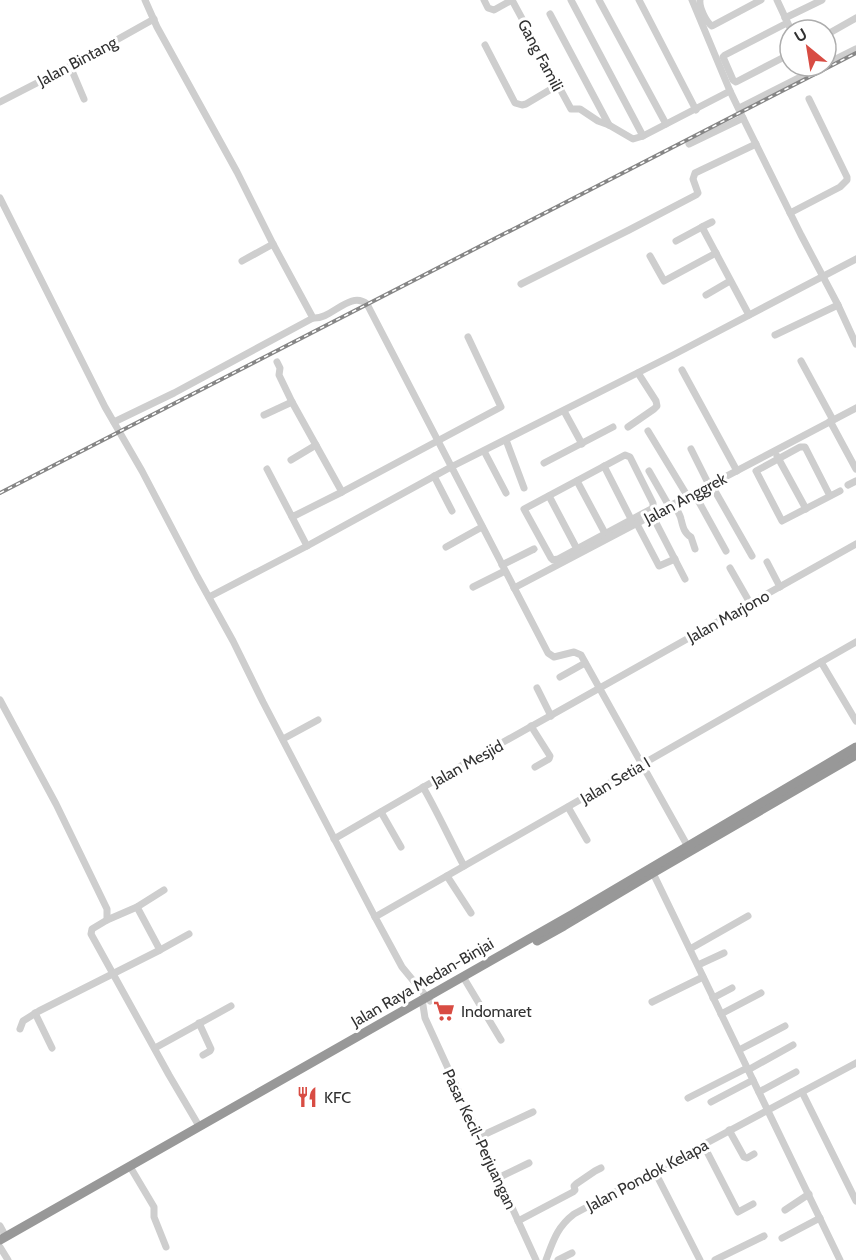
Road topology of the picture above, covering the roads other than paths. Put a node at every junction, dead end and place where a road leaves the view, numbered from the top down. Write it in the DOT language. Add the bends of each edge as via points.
graph roads {
  1 [pos="144,0"];
  2 [pos="484,0"];
  3 [pos="512,0"];
  4 [pos="571,0"];
  5 [pos="599,0"];
  6 [pos="639,0"];
  7 [pos="692,0"];
  8 [pos="700,0"];
  9 [pos="761,0"];
  10 [pos="777,0"];
  11 [pos="822,0"];
  12 [pos="550,14"];
  13 [pos="785,18"];
  14 [pos="791,18"];
  15 [pos="856,18"];
  16 [pos="154,19"];
  17 [pos="778,25"];
  18 [pos="838,28"];
  19 [pos="485,45"];
  20 [pos="856,49"];
  21 [pos="838,58"];
  22 [pos="778,60"];
  23 [pos="70,66"];
  24 [pos="798,78"];
  25 [pos="558,85"];
  26 [pos="730,91"];
  27 [pos="84,99"];
  28 [pos="809,99"];
  29 [pos="0,102"];
  30 [pos="739,108"];
  31 [pos="696,110"];
  32 [pos="743,118"];
  33 [pos="666,124"];
  34 [pos="609,125"];
  35 [pos="644,136"];
  36 [pos="689,144"];
  37 [pos="756,144"];
  38 [pos="0,198"];
  39 [pos="789,213"];
  40 [pos="712,222"];
  41 [pos="702,227"];
  42 [pos="676,241"];
  43 [pos="273,244"];
  44 [pos="716,253"];
  45 [pos="650,256"];
  46 [pos="856,260"];
  47 [pos="242,261"];
  48 [pos="823,277"];
  49 [pos="730,280"];
  50 [pos="520,284"];
  51 [pos="706,295"];
  52 [pos="838,305"];
  53 [pos="749,315"];
  54 [pos="312,318"];
  55 [pos="775,335"];
  56 [pos="468,337"];
  57 [pos="856,344"];
  58 [pos="801,361"];
  59 [pos="277,362"];
  60 [pos="682,370"];
  61 [pos="638,373"];
  62 [pos="292,402"];
  63 [pos="856,408"];
  64 [pos="564,411"];
  65 [pos="264,415"];
  66 [pos="832,420"];
  67 [pos="114,422"];
  68 [pos="628,427"];
  69 [pos="613,428"];
  70 [pos="648,431"];
  71 [pos="506,440"];
  72 [pos="438,442"];
  73 [pos="582,444"];
  74 [pos="316,445"];
  75 [pos="691,449"];
  76 [pos="484,451"];
  77 [pos="776,454"];
  78 [pos="291,460"];
  79 [pos="544,463"];
  80 [pos="604,466"];
  81 [pos="451,467"];
  82 [pos="267,469"];
  83 [pos="856,469"];
  84 [pos="649,471"];
  85 [pos="737,471"];
  86 [pos="434,476"];
  87 [pos="577,481"];
  88 [pos="856,481"];
  89 [pos="710,484"];
  90 [pos="849,485"];
  91 [pos="524,488"];
  92 [pos="840,491"];
  93 [pos="342,492"];
  94 [pos="506,493"];
  95 [pos="691,495"];
  96 [pos="549,496"];
  97 [pos="830,496"];
  98 [pos="672,505"];
  99 [pos="806,509"];
  100 [pos="452,511"];
  101 [pos="652,515"];
  102 [pos="292,518"];
  103 [pos="634,521"];
  104 [pos="482,527"];
  105 [pos="606,536"];
  106 [pos="856,544"];
  107 [pos="307,546"];
  108 [pos="446,547"];
  109 [pos="534,549"];
  110 [pos="577,549"];
  111 [pos="695,549"];
  112 [pos="726,551"];
  113 [pos="752,556"];
  114 [pos="675,559"];
  115 [pos="767,562"];
  116 [pos="504,568"];
  117 [pos="730,568"];
  118 [pos="686,579"];
  119 [pos="473,587"];
  120 [pos="780,587"];
  121 [pos="514,588"];
  122 [pos="209,597"];
  123 [pos="750,603"];
  124 [pos="856,642"];
  125 [pos="821,662"];
  126 [pos="585,663"];
  127 [pos="560,677"];
  128 [pos="537,688"];
  129 [pos="600,688"];
  130 [pos="0,700"];
  131 [pos="551,716"];
  132 [pos="318,720"];
  133 [pos="856,721"];
  134 [pos="531,726"];
  135 [pos="283,740"];
  136 [pos="856,747"];
  137 [pos="856,755"];
  138 [pos="643,764"];
  139 [pos="535,767"];
  140 [pos="423,787"];
  141 [pos="568,807"];
  142 [pos="381,812"];
  143 [pos="334,839"];
  144 [pos="587,840"];
  145 [pos="687,845"];
  146 [pos="401,848"];
  147 [pos="464,866"];
  148 [pos="652,870"];
  149 [pos="447,876"];
  150 [pos="164,890"];
  151 [pos="137,907"];
  152 [pos="471,913"];
  153 [pos="748,916"];
  154 [pos="375,917"];
  155 [pos="107,920"];
  156 [pos="189,934"];
  157 [pos="690,948"];
  158 [pos="160,950"];
  159 [pos="724,952"];
  160 [pos="698,965"];
  161 [pos="114,972"];
  162 [pos="703,977"];
  163 [pos="465,980"];
  164 [pos="732,988"];
  165 [pos="762,993"];
  166 [pos="713,998"];
  167 [pos="652,1002"];
  168 [pos="421,1003"];
  169 [pos="231,1006"];
  170 [pos="35,1013"];
  171 [pos="722,1014"];
  172 [pos="200,1023"];
  173 [pos="785,1026"];
  174 [pos="20,1029"];
  175 [pos="501,1040"];
  176 [pos="793,1045"];
  177 [pos="52,1048"];
  178 [pos="155,1048"];
  179 [pos="739,1050"];
  180 [pos="204,1055"];
  181 [pos="856,1063"];
  182 [pos="748,1069"];
  183 [pos="796,1072"];
  184 [pos="753,1080"];
  185 [pos="759,1092"];
  186 [pos="802,1092"];
  187 [pos="688,1098"];
  188 [pos="711,1102"];
  189 [pos="768,1110"];
  190 [pos="533,1112"];
  191 [pos="199,1126"];
  192 [pos="729,1130"];
  193 [pos="479,1137"];
  194 [pos="703,1144"];
  195 [pos="754,1154"];
  196 [pos="529,1163"];
  197 [pos="601,1168"];
  198 [pos="132,1170"];
  199 [pos="654,1170"];
  200 [pos="498,1178"];
  201 [pos="808,1194"];
  202 [pos="856,1201"];
  203 [pos="753,1204"];
  204 [pos="785,1210"];
  205 [pos="820,1218"];
  206 [pos="518,1221"];
  207 [pos="0,1226"];
  208 [pos="764,1236"];
  209 [pos="3,1238"];
  210 [pos="782,1238"];
  211 [pos="0,1246"];
  212 [pos="166,1247"];
  213 [pos="572,1253"];
  214 [pos="8,1260"];
  215 [pos="536,1260"];
  216 [pos="546,1260"];
  217 [pos="558,1260"];
  218 [pos="700,1260"];
  219 [pos="715,1260"];
  220 [pos="840,1260"];
  1 -- 16 [label="street"];
  2 -- 3 [label="street" via="494,10"];
  3 -- 25 [label="street, Gang Famili"];
  4 -- 35 [label="street"];
  5 -- 33 [label="street"];
  6 -- 31 [label="street"];
  7 -- 26 [label="street"];
  8 -- 9 [label="street" via="712,26"];
  10 -- 13 [label="street"];
  11 -- 14 [label="street"];
  12 -- 34 [label="street"];
  15 -- 18 [label="street"];
  16 -- 23 [label="street, Jalan Bintang"];
  16 -- 43 [label="street"];
  17 -- 22 [label="street" via="723,57 736,82"];
  19 -- 25 [label="street" via="515,104 526,104"];
  20 -- 21 [label="street"];
  23 -- 27 [label="street"];
  23 -- 29 [label="street, Jalan Bintang"];
  24 -- 30 [label="street"];
  25 -- 34 [label="street, Gang Famili" via="571,109 580,109"];
  26 -- 30 [label="street"];
  26 -- 31 [label="street"];
  28 -- 39 [label="street" via="847,180"];
  30 -- 32 [label="street"];
  31 -- 33 [label="street"];
  32 -- 36 [label="street"];
  32 -- 37 [label="street"];
  33 -- 35 [label="street"];
  34 -- 35 [label="street" via="633,139"];
  37 -- 39 [label="street"];
  37 -- 50 [label="street" via="695,173 696,195"];
  38 -- 67 [label="street"];
  39 -- 48 [label="street"];
  40 -- 41 [label="street"];
  41 -- 42 [label="street"];
  41 -- 44 [label="street"];
  43 -- 47 [label="street"];
  43 -- 54 [label="street"];
  44 -- 45 [label="street" via="664,281"];
  44 -- 49 [label="street"];
  46 -- 48 [label="street"];
  48 -- 52 [label="street"];
  48 -- 53 [label="street"];
  49 -- 51 [label="street"];
  49 -- 53 [label="street"];
  52 -- 55 [label="street"];
  52 -- 57 [label="street"];
  53 -- 61 [label="street"];
  54 -- 67 [label="street"];
  54 -- 72 [label="street" via="320,318 352,301 367,304"];
  56 -- 72 [label="street" via="501,407"];
  58 -- 66 [label="street"];
  59 -- 62 [label="street"];
  60 -- 85 [label="street"];
  61 -- 64 [label="street"];
  61 -- 68 [label="street" via="657,406"];
  62 -- 65 [label="street"];
  62 -- 74 [label="street"];
  63 -- 66 [label="street, Jalan Anggrek"];
  64 -- 71 [label="street"];
  64 -- 73 [label="street"];
  66 -- 77 [label="street, Jalan Anggrek"];
  66 -- 83 [label="street"];
  67 -- 122 [label="street"];
  69 -- 73 [label="street"];
  70 -- 95 [label="street"];
  71 -- 76 [label="street"];
  71 -- 91 [label="street"];
  72 -- 81 [label="street"];
  72 -- 93 [label="street"];
  73 -- 79 [label="street"];
  74 -- 78 [label="street"];
  74 -- 93 [label="street"];
  75 -- 89 [label="street"];
  76 -- 81 [label="street"];
  76 -- 94 [label="street"];
  77 -- 85 [label="street, Jalan Anggrek"];
  77 -- 97 [label="street" via="805,447"];
  77 -- 99 [label="street"];
  77 -- 99 [label="street" via="756,471 781,519"];
  80 -- 87 [label="street"];
  80 -- 103 [label="street"];
  80 -- 103 [label="street" via="625,455 630,457 654,505"];
  81 -- 86 [label="street"];
  81 -- 104 [label="street"];
  82 -- 102 [label="street"];
  84 -- 98 [label="street"];
  85 -- 89 [label="street, Jalan Anggrek"];
  86 -- 100 [label="street"];
  86 -- 107 [label="street"];
  87 -- 96 [label="street"];
  87 -- 105 [label="street"];
  88 -- 90 [label="street"];
  89 -- 95 [label="street, Jalan Anggrek"];
  89 -- 113 [label="street"];
  92 -- 97 [label="street"];
  93 -- 102 [label="street"];
  95 -- 98 [label="street, Jalan Anggrek"];
  95 -- 112 [label="street"];
  96 -- 110 [label="street"];
  96 -- 110 [label="street" via="524,511 550,558 558,559"];
  97 -- 99 [label="street"];
  98 -- 101 [label="street, Jalan Anggrek"];
  98 -- 111 [label="street"];
  101 -- 103 [label="street, Jalan Anggrek"];
  101 -- 114 [label="street"];
  102 -- 107 [label="street"];
  103 -- 105 [label="street, Jalan Anggrek"];
  103 -- 114 [label="street" via="659,566"];
  104 -- 108 [label="street"];
  104 -- 116 [label="street"];
  105 -- 110 [label="street"];
  105 -- 121 [label="street, Jalan Anggrek"];
  106 -- 120 [label="street, Jalan Marjono"];
  107 -- 122 [label="street"];
  109 -- 116 [label="street"];
  114 -- 118 [label="street"];
  115 -- 120 [label="street"];
  116 -- 119 [label="street"];
  116 -- 121 [label="street"];
  117 -- 123 [label="street"];
  120 -- 123 [label="street, Jalan Marjono"];
  121 -- 126 [label="street" via="548,653 554,657 577,652"];
  122 -- 135 [label="street"];
  123 -- 129 [label="street, Jalan Marjono"];
  124 -- 125 [label="street, Jalan Setia I"];
  125 -- 133 [label="street"];
  125 -- 138 [label="street, Jalan Setia I"];
  126 -- 127 [label="street"];
  126 -- 129 [label="street"];
  128 -- 131 [label="street"];
  129 -- 131 [label="street, Jalan Mesjid"];
  129 -- 138 [label="street"];
  130 -- 155 [label="street" via="77,847 107,909"];
  131 -- 134 [label="street, Jalan Mesjid"];
  132 -- 135 [label="street"];
  134 -- 139 [label="street" via="550,756"];
  134 -- 140 [label="street, Jalan Mesjid"];
  135 -- 143 [label="street"];
  136 -- 145 [label="highway, Jalan Raya Medan-Binjai"];
  137 -- 148 [label="highway, Jalan Raya Medan-Binjai"];
  138 -- 141 [label="street, Jalan Setia I"];
  138 -- 145 [label="street"];
  140 -- 142 [label="street, Jalan Mesjid"];
  140 -- 147 [label="street"];
  141 -- 144 [label="street"];
  141 -- 147 [label="street, Jalan Setia I"];
  142 -- 143 [label="street, Jalan Mesjid"];
  142 -- 146 [label="street"];
  143 -- 154 [label="street"];
  145 -- 148 [label="highway, Jalan Raya Medan-Binjai"];
  147 -- 149 [label="street, Jalan Setia I"];
  148 -- 157 [label="street"];
  148 -- 163 [label="highway, Jalan Raya Medan-Binjai" via="564,927"];
  148 -- 168 [label="highway, Jalan Raya Medan-Binjai"];
  149 -- 152 [label="street"];
  149 -- 154 [label="street, Jalan Setia I"];
  150 -- 151 [label="street"];
  151 -- 155 [label="street"];
  151 -- 158 [label="street"];
  153 -- 157 [label="street"];
  154 -- 168 [label="street"];
  155 -- 161 [label="street" via="92,929 91,934"];
  156 -- 158 [label="street"];
  157 -- 160 [label="street"];
  158 -- 161 [label="street"];
  159 -- 160 [label="street"];
  160 -- 162 [label="street"];
  161 -- 170 [label="street"];
  161 -- 178 [label="street"];
  162 -- 166 [label="street"];
  162 -- 167 [label="street"];
  163 -- 168 [label="highway, Jalan Raya Medan-Binjai"];
  163 -- 175 [label="street"];
  164 -- 166 [label="street"];
  165 -- 171 [label="street"];
  166 -- 171 [label="street"];
  168 -- 191 [label="highway, Jalan Raya Medan-Binjai"];
  168 -- 193 [label="street, Pasar Kecil-Perjuangan"];
  168 -- 198 [label="highway, Jalan Raya Medan-Binjai"];
  169 -- 172 [label="street"];
  170 -- 174 [label="street" via="23,1021"];
  170 -- 177 [label="street"];
  171 -- 179 [label="street"];
  172 -- 178 [label="street"];
  172 -- 180 [label="street" via="211,1048"];
  173 -- 179 [label="street"];
  176 -- 182 [label="street"];
  178 -- 191 [label="street"];
  179 -- 182 [label="street"];
  181 -- 186 [label="street, Jalan Pondok Kelapa"];
  182 -- 184 [label="street"];
  182 -- 187 [label="street"];
  183 -- 185 [label="street"];
  184 -- 185 [label="street"];
  184 -- 188 [label="street"];
  185 -- 189 [label="street"];
  186 -- 189 [label="street, Jalan Pondok Kelapa"];
  186 -- 202 [label="street"];
  189 -- 192 [label="street, Jalan Pondok Kelapa"];
  189 -- 201 [label="street"];
  190 -- 193 [label="street"];
  191 -- 209 [label="highway, Jalan Raya Medan-Binjai"];
  192 -- 194 [label="street, Jalan Pondok Kelapa"];
  192 -- 195 [label="street" via="744,1157"];
  193 -- 200 [label="street, Pasar Kecil-Perjuangan"];
  194 -- 199 [label="street, Jalan Pondok Kelapa"];
  194 -- 203 [label="street" via="738,1212"];
  196 -- 200 [label="street"];
  197 -- 206 [label="street" via="576,1184 575,1191"];
  198 -- 211 [label="highway, Jalan Raya Medan-Binjai"];
  198 -- 212 [label="street" via="154,1207"];
  199 -- 216 [label="street, Jalan Pondok Kelapa" via="565,1221"];
  199 -- 218 [label="street"];
  200 -- 206 [label="street, Pasar Kecil-Perjuangan"];
  201 -- 204 [label="street"];
  201 -- 205 [label="street"];
  205 -- 210 [label="street"];
  205 -- 220 [label="street"];
  206 -- 215 [label="street, Pasar Kecil-Perjuangan"];
  207 -- 209 [label="street"];
  208 -- 219 [label="street"];
  211 -- 214 [label="street"];
  213 -- 217 [label="street"];
}
